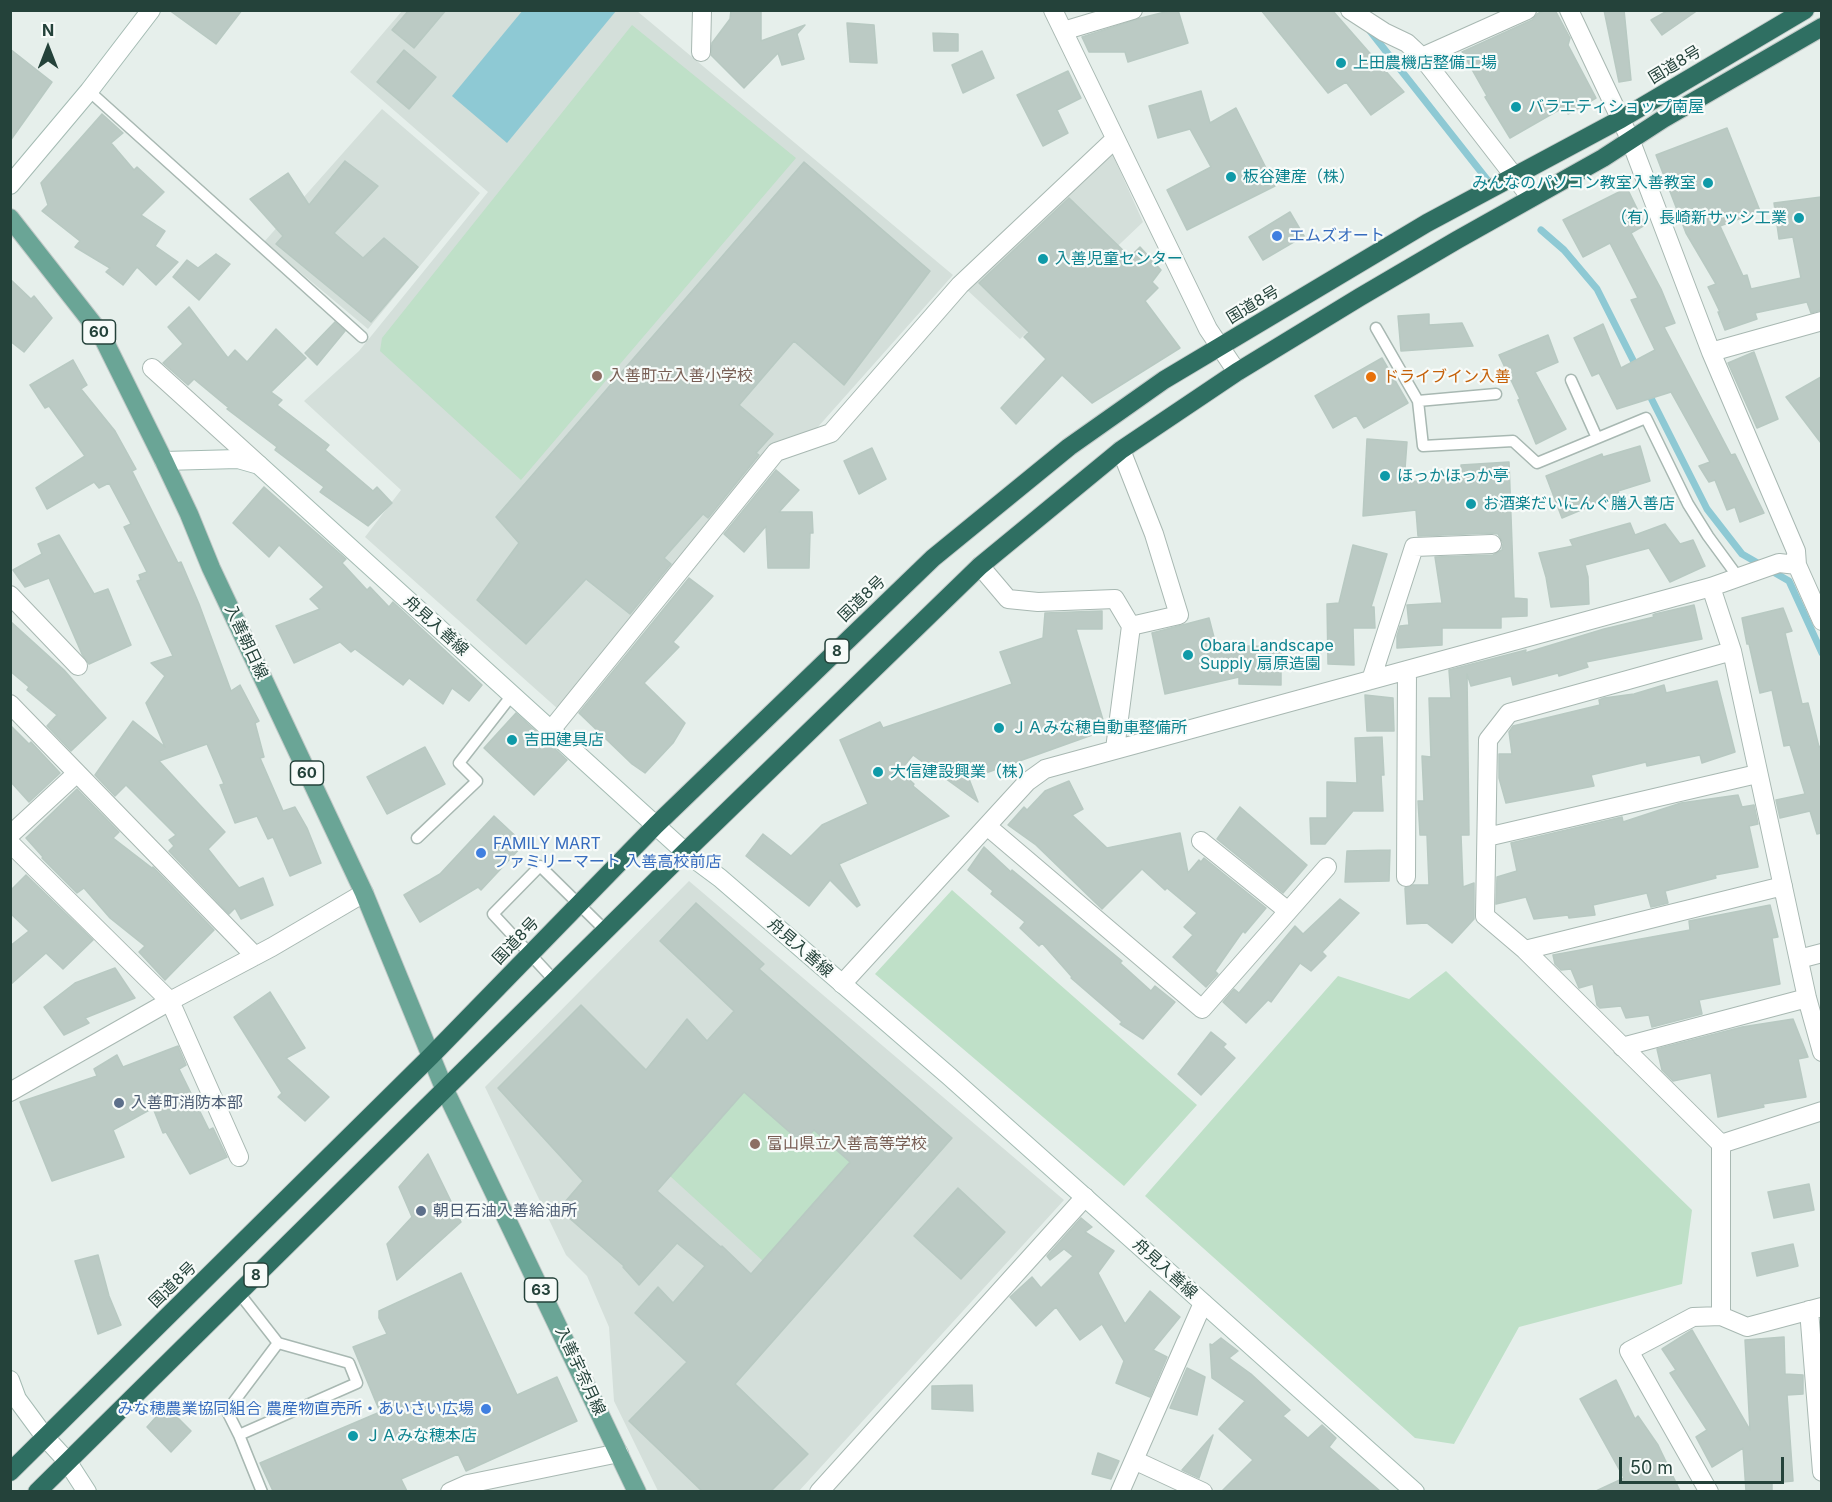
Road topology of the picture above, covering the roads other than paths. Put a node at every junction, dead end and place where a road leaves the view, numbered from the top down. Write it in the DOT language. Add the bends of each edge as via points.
graph roads {
  1 [pos="151,10"];
  2 [pos="702,10"];
  3 [pos="1053,10"];
  4 [pos="1133,10"];
  5 [pos="1350,10"];
  6 [pos="1527,10"];
  7 [pos="1569,10"];
  8 [pos="1805,10"];
  9 [pos="1821,27"];
  10 [pos="1063,31"];
  11 [pos="701,52"];
  12 [pos="1422,57"];
  13 [pos="89,91"];
  14 [pos="1621,119"];
  15 [pos="1115,138"];
  16 [pos="1630,139"];
  17 [pos="10,185"];
  18 [pos="1531,198"];
  19 [pos="10,218"];
  20 [pos="1821,321"];
  21 [pos="1376,328"];
  22 [pos="362,337"];
  23 [pos="1711,352"];
  24 [pos="152,368"];
  25 [pos="1237,372"];
  26 [pos="1571,381"];
  27 [pos="1496,394"];
  28 [pos="1418,401"];
  29 [pos="1597,438"];
  30 [pos="1122,450"];
  31 [pos="164,461"];
  32 [pos="259,465"];
  33 [pos="1492,544"];
  34 [pos="1797,565"];
  35 [pos="980,566"];
  36 [pos="1738,577"];
  37 [pos="1711,587"];
  38 [pos="10,596"];
  39 [pos="1821,620"];
  40 [pos="1131,626"];
  41 [pos="1732,651"];
  42 [pos="78,666"];
  43 [pos="1407,670"];
  44 [pos="1371,680"];
  45 [pos="512,695"];
  46 [pos="10,704"];
  47 [pos="550,730"];
  48 [pos="1115,750"];
  49 [pos="77,772"];
  50 [pos="1757,774"];
  51 [pos="656,825"];
  52 [pos="987,826"];
  53 [pos="10,836"];
  54 [pos="1487,837"];
  55 [pos="417,838"];
  56 [pos="1202,841"];
  57 [pos="10,843"];
  58 [pos="684,852"];
  59 [pos="1327,867"];
  60 [pos="1406,877"];
  61 [pos="1783,886"];
  62 [pos="364,893"];
  63 [pos="1288,910"];
  64 [pos="605,930"];
  65 [pos="1525,950"];
  66 [pos="1821,953"];
  67 [pos="255,956"];
  68 [pos="1798,959"];
  69 [pos="554,980"];
  70 [pos="842,984"];
  71 [pos="1807,998"];
  72 [pos="170,1001"];
  73 [pos="1622,1047"];
  74 [pos="1821,1052"];
  75 [pos="431,1056"];
  76 [pos="444,1088"];
  77 [pos="10,1092"];
  78 [pos="1821,1112"];
  79 [pos="1721,1144"];
  80 [pos="239,1156"];
  81 [pos="1085,1197"];
  82 [pos="239,1293"];
  83 [pos="1203,1303"];
  84 [pos="1815,1309"];
  85 [pos="1721,1316"];
  86 [pos="278,1343"];
  87 [pos="10,1380"];
  88 [pos="1818,1389"];
  89 [pos="239,1435"];
  90 [pos="45,1437"];
  91 [pos="619,1453"];
  92 [pos="1134,1460"];
  93 [pos="67,1461"];
  94 [pos="10,1472"];
  95 [pos="1821,1472"];
  96 [pos="37,1491"];
  97 [pos="87,1491"];
  98 [pos="262,1491"];
  99 [pos="450,1491"];
  100 [pos="637,1491"];
  101 [pos="819,1491"];
  102 [pos="1120,1491"];
  103 [pos="1203,1491"];
  104 [pos="1415,1491"];
  105 [pos="1709,1491"];
  1 -- 13 [label="street"];
  2 -- 11 [label="street"];
  3 -- 10 [label="street"];
  4 -- 10 [label="street"];
  5 -- 12 [label="street" via="1407,43"];
  6 -- 12 [label="street"];
  7 -- 14 [label="street"];
  8 -- 14 [label="highway, 国道8号 / 8"];
  9 -- 16 [label="highway, 8"];
  10 -- 15 [label="street"];
  12 -- 18 [label="street"];
  13 -- 17 [label="street"];
  13 -- 22 [label="lane"];
  14 -- 16 [label="street"];
  14 -- 51 [label="highway, 国道8号 / 8" via="1427,223 1164,381 1069,447 933,558"];
  15 -- 25 [label="street" via="1209,329"];
  15 -- 47 [label="street" via="960,285 831,433 776,452"];
  16 -- 18 [label="highway, 8" via="1604,158"];
  16 -- 23 [label="street"];
  18 -- 25 [label="highway, 8"];
  19 -- 31 [label="main road, 入善朝日線 / 60" via="101,334"];
  20 -- 23 [label="street"];
  21 -- 28 [label="lane"];
  23 -- 34 [label="street" via="1796,551"];
  24 -- 32 [label="street, 舟見入善線"];
  25 -- 30 [label="highway, 8"];
  26 -- 29 [label="lane"];
  27 -- 28 [label="lane"];
  28 -- 29 [label="lane" via="1423,446 1513,441 1537,463"];
  29 -- 36 [label="lane" via="1646,418 1688,504"];
  30 -- 35 [label="highway, 8"];
  30 -- 40 [label="street" via="1179,615"];
  31 -- 32 [label="street" via="238,459"];
  31 -- 62 [label="main road, 入善朝日線 / 60"];
  32 -- 45 [label="street, 舟見入善線"];
  33 -- 44 [label="street" via="1414,547"];
  34 -- 36 [label="street" via="1779,563"];
  34 -- 39 [label="street"];
  35 -- 40 [label="street" via="1008,599 1115,599"];
  35 -- 58 [label="highway, 8"];
  36 -- 37 [label="street"];
  37 -- 41 [label="street"];
  37 -- 43 [label="street"];
  38 -- 42 [label="street"];
  40 -- 48 [label="street"];
  41 -- 50 [label="street"];
  41 -- 54 [label="street" via="1509,713 1488,740"];
  43 -- 44 [label="street"];
  43 -- 60 [label="street"];
  44 -- 48 [label="street"];
  45 -- 47 [label="street, 舟見入善線"];
  45 -- 55 [label="lane" via="459,763 477,781"];
  46 -- 49 [label="street"];
  47 -- 51 [label="street, 舟見入善線"];
  48 -- 52 [label="street" via="1045,769"];
  49 -- 53 [label="street"];
  49 -- 67 [label="street"];
  50 -- 54 [label="street"];
  50 -- 61 [label="street"];
  51 -- 58 [label="street, 舟見入善線"];
  51 -- 75 [label="highway, 国道8号 / 8"];
  52 -- 63 [label="street" via="1202,1009"];
  52 -- 70 [label="street"];
  54 -- 65 [label="street" via="1485,916"];
  56 -- 63 [label="street"];
  57 -- 72 [label="street"];
  58 -- 64 [label="highway, 8"];
  58 -- 70 [label="street, 舟見入善線" via="720,878"];
  59 -- 63 [label="street"];
  61 -- 65 [label="street"];
  61 -- 68 [label="street"];
  62 -- 67 [label="street"];
  62 -- 75 [label="main road, 入善朝日線 / 60"];
  64 -- 69 [label="highway, 8"];
  64 -- 69 [label="lane" via="540,866 493,914"];
  65 -- 73 [label="street"];
  66 -- 68 [label="street"];
  67 -- 72 [label="street"];
  68 -- 71 [label="street"];
  69 -- 76 [label="highway, 8"];
  70 -- 81 [label="street, 舟見入善線"];
  71 -- 73 [label="street"];
  71 -- 74 [label="street"];
  72 -- 77 [label="street"];
  72 -- 80 [label="street"];
  73 -- 79 [label="street"];
  75 -- 76 [label="main road, 入善朝日線 / 60"];
  75 -- 90 [label="highway, 国道8号 / 8"];
  76 -- 82 [label="highway, 8"];
  76 -- 91 [label="main road, 入善宇奈月線 / 63"];
  78 -- 79 [label="street"];
  79 -- 85 [label="street"];
  81 -- 83 [label="street, 舟見入善線"];
  81 -- 101 [label="street"];
  82 -- 86 [label="lane"];
  82 -- 93 [label="highway, 8"];
  83 -- 92 [label="street"];
  83 -- 104 [label="street, 舟見入善線"];
  84 -- 85 [label="street" via="1748,1327"];
  84 -- 88 [label="street"];
  85 -- 105 [label="street" via="1693,1317 1629,1351"];
  86 -- 89 [label="lane" via="227,1411"];
  86 -- 89 [label="lane" via="349,1363 357,1383"];
  87 -- 90 [label="street" via="16,1399"];
  88 -- 95 [label="street"];
  89 -- 98 [label="lane"];
  90 -- 93 [label="street"];
  90 -- 94 [label="highway, 国道8号 / 8"];
  91 -- 99 [label="street"];
  91 -- 100 [label="main road, 入善宇奈月線 / 63"];
  92 -- 102 [label="street"];
  92 -- 103 [label="street"];
  93 -- 96 [label="highway, 8"];
  93 -- 97 [label="street"];
}
